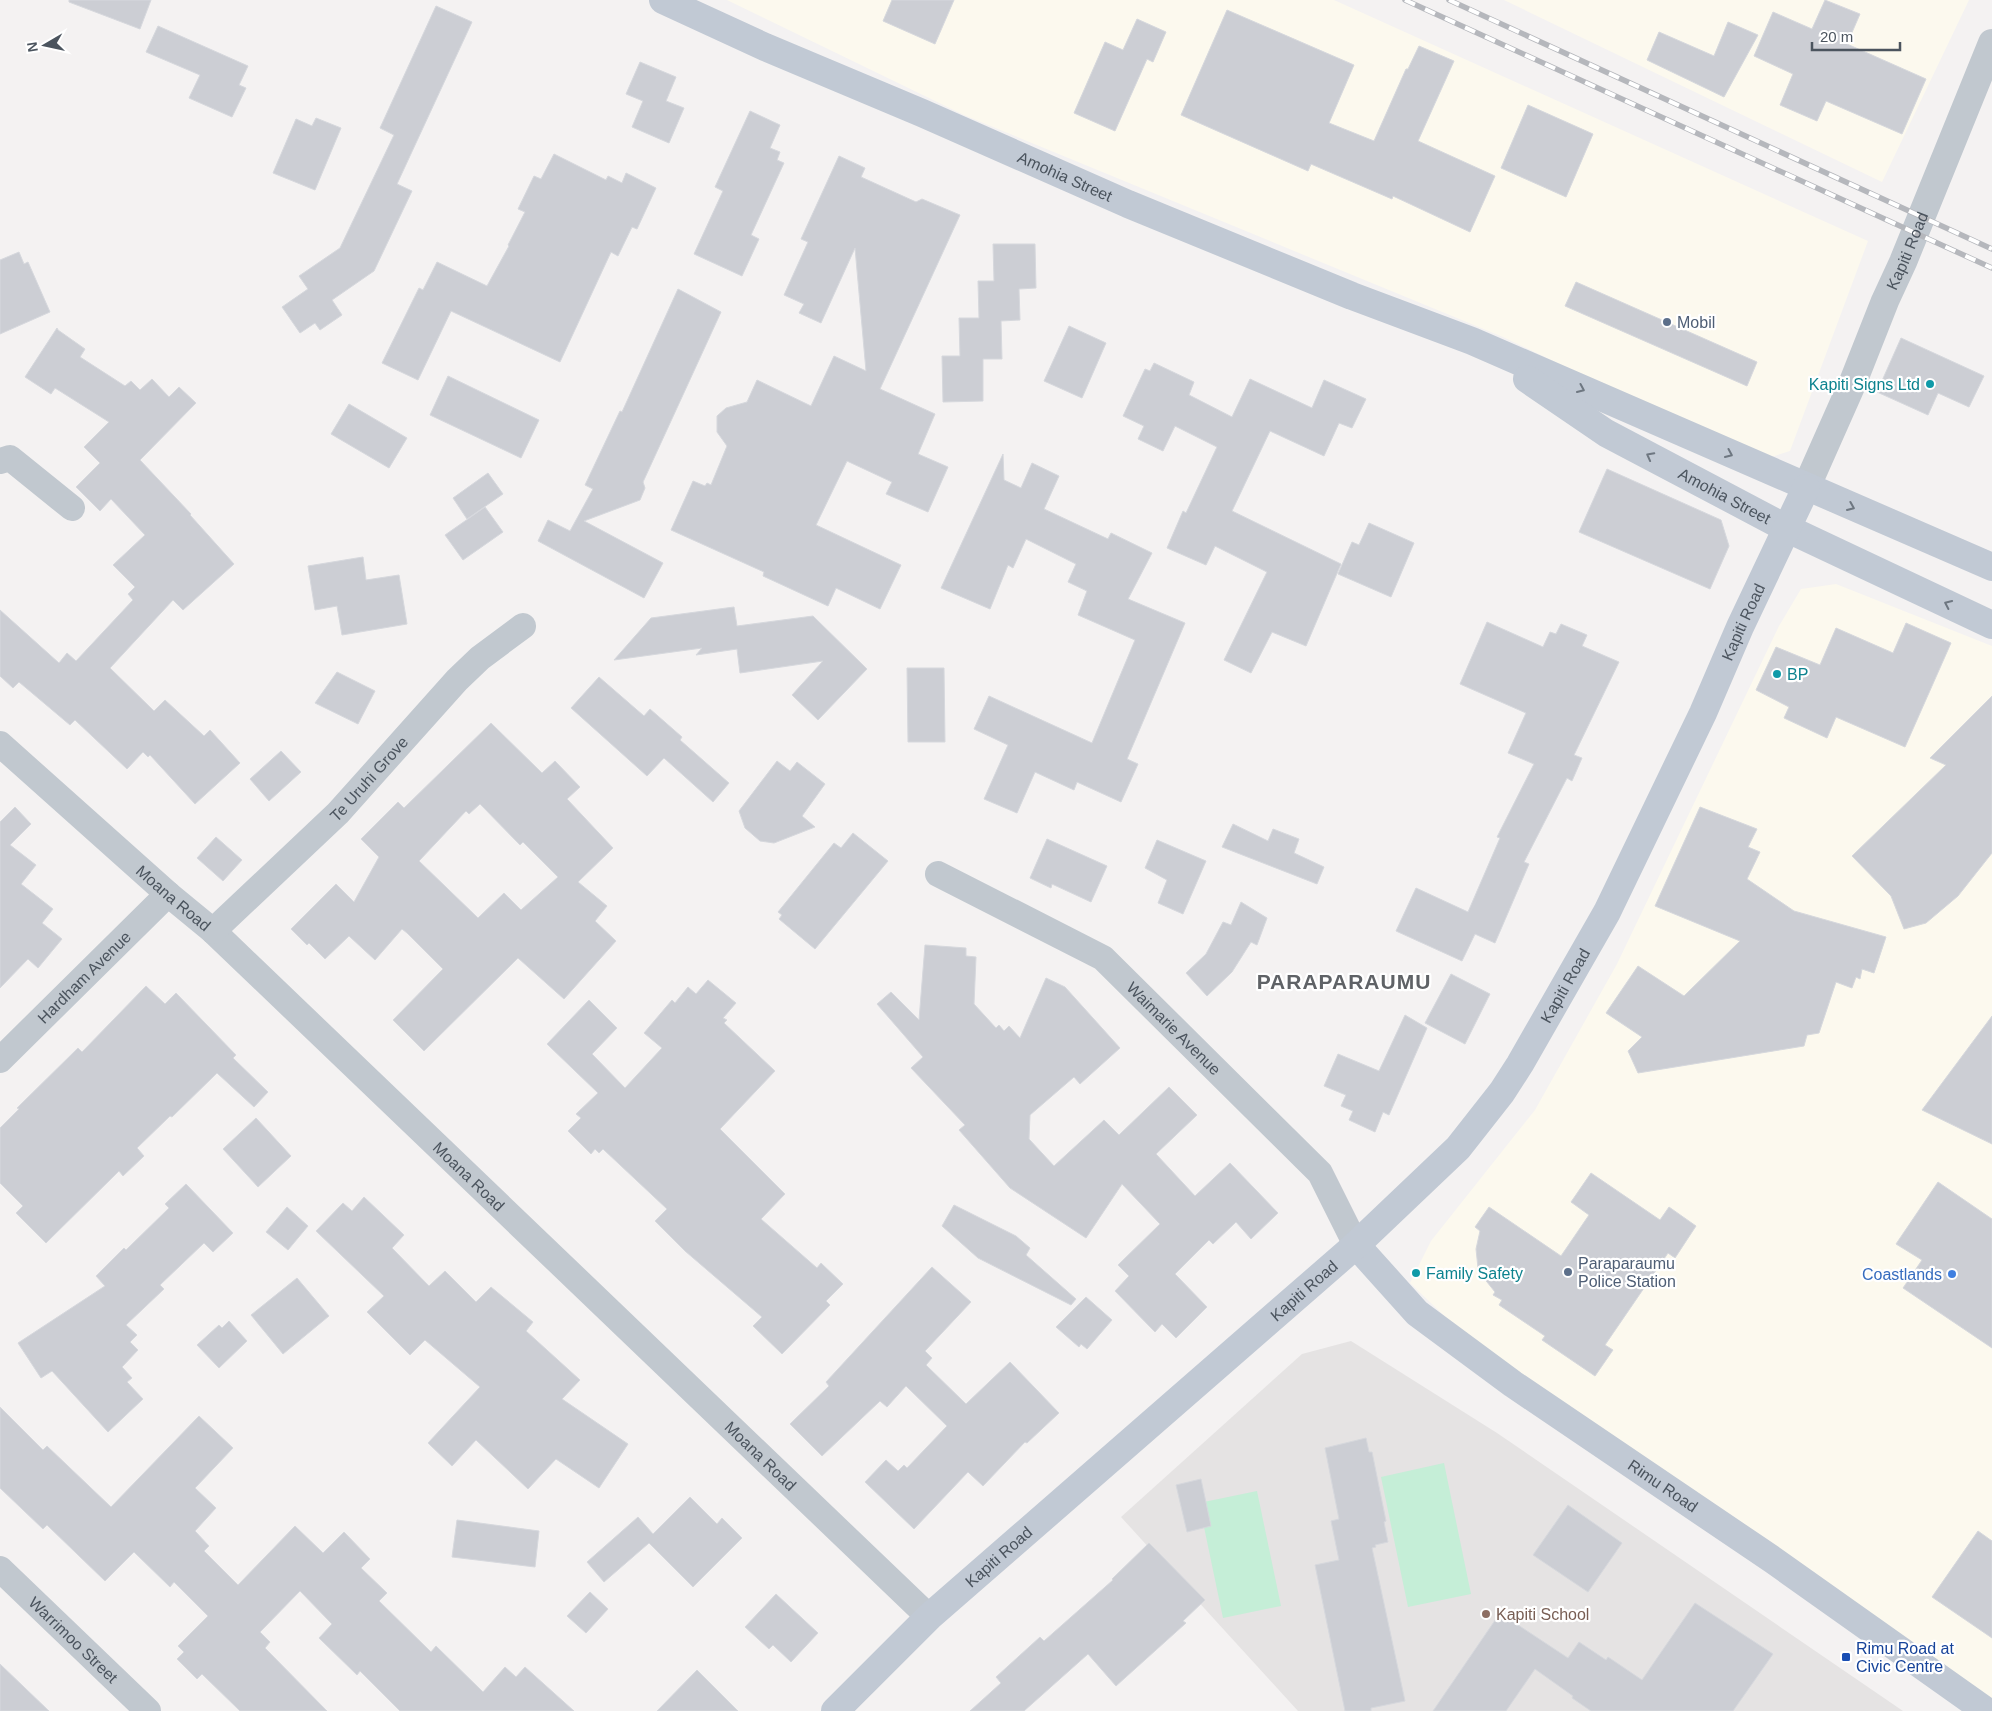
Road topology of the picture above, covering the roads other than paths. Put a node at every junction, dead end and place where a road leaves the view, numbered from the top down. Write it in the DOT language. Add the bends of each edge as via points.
graph roads {
  1 [pos="663,0"];
  2 [pos="1992,43"];
  3 [pos="1472,341"];
  4 [pos="0,462"];
  5 [pos="1806,488"];
  6 [pos="72,508"];
  7 [pos="1786,528"];
  8 [pos="1992,567"];
  9 [pos="1992,625"];
  10 [pos="523,626"];
  11 [pos="0,744"];
  12 [pos="938,874"];
  13 [pos="168,894"];
  14 [pos="213,931"];
  15 [pos="0,1060"];
  16 [pos="1356,1244"];
  17 [pos="0,1569"];
  18 [pos="928,1617"];
  19 [pos="148,1711"];
  20 [pos="835,1711"];
  21 [pos="1986,1711"];
  1 -- 3 [label="main road, Amohia Street" via="765,48 1128,204 1352,296"];
  2 -- 5 [label="street, Kapiti Road"];
  3 -- 5 [label="main road, Amohia Street, one-way"];
  7 -- 3 [label="main road, Amohia Street, one-way" via="1606,433"];
  4 -- 6 [label="street" via="10,458"];
  5 -- 7 [label="main road, Kapiti Road"];
  5 -- 8 [label="main road, Amohia Street, one-way"];
  9 -- 7 [label="main road, Amohia Street, one-way"];
  7 -- 16 [label="main road, Kapiti Road" via="1703,713 1607,912 1520,1064 1458,1148"];
  10 -- 14 [label="street, Te Uruhi Grove" via="457,680 338,813"];
  11 -- 13 [label="street, Moana Road"];
  12 -- 16 [label="street, Waimarie Avenue" via="1103,958 1320,1172"];
  13 -- 14 [label="street, Moana Road"];
  13 -- 15 [label="street, Hardham Avenue"];
  14 -- 18 [label="street, Moana Road"];
  16 -- 18 [label="main road, Kapiti Road"];
  16 -- 21 [label="main road, Rimu Road" via="1417,1313"];
  17 -- 19 [label="street, Warrimoo Street"];
  18 -- 20 [label="main road, Kapiti Road"];
}
